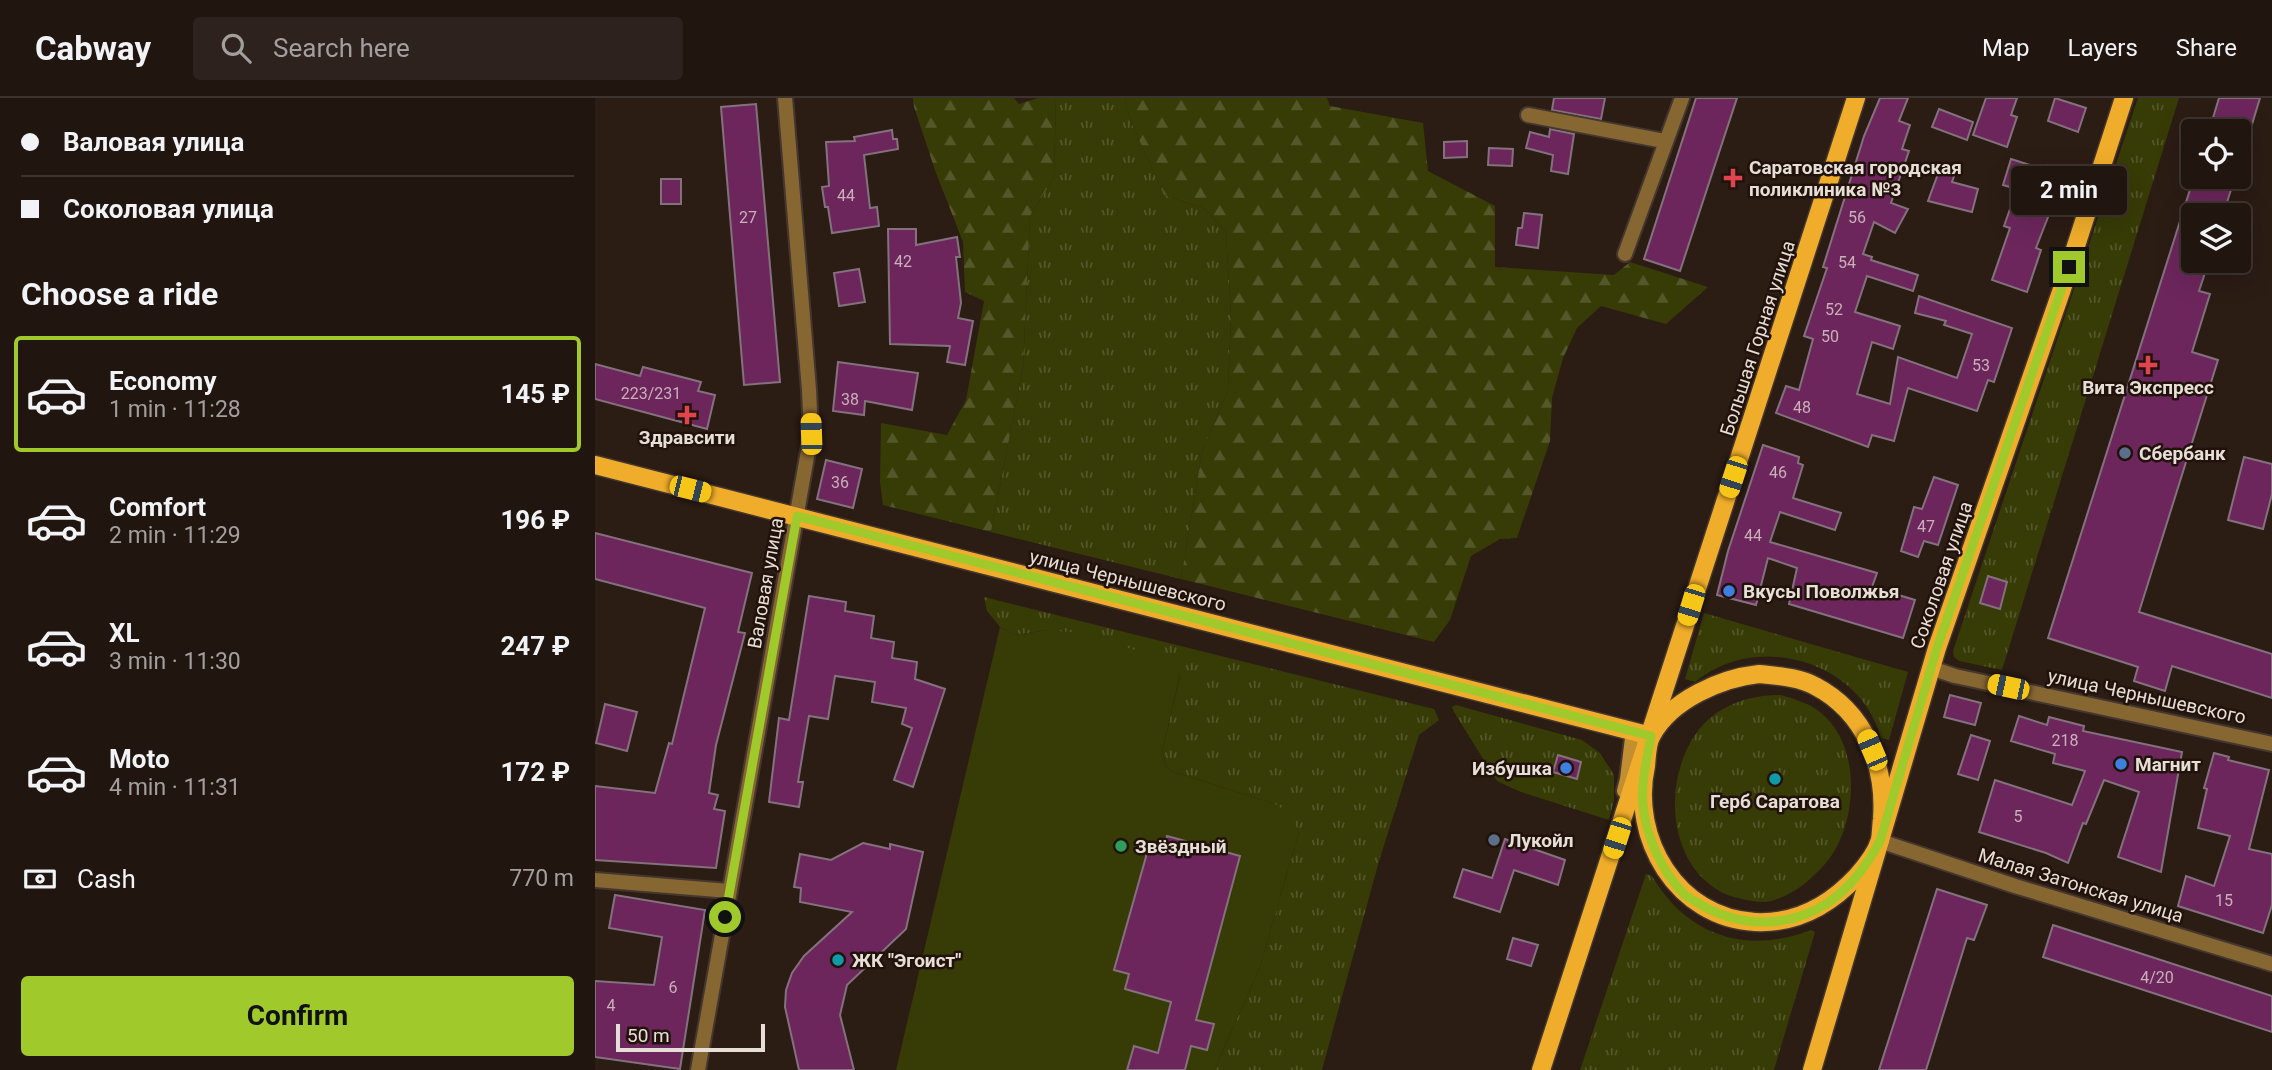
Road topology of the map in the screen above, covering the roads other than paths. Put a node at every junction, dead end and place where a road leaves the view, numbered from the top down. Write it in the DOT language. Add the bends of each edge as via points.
graph roads {
  1 [pos="785,98"];
  2 [pos="1682,98"];
  3 [pos="1856,98"];
  4 [pos="2124,98"];
  5 [pos="1528,115"];
  6 [pos="1664,141"];
  7 [pos="1625,254"];
  8 [pos="595,465"];
  9 [pos="797,516"];
  10 [pos="1931,668"];
  11 [pos="1633,730"];
  12 [pos="1651,736"];
  13 [pos="2272,744"];
  14 [pos="1880,841"];
  15 [pos="595,880"];
  16 [pos="729,891"];
  17 [pos="2272,964"];
  18 [pos="698,1070"];
  19 [pos="1534,1070"];
  20 [pos="1541,1070"];
  21 [pos="1812,1070"];
  1 -- 9 [label="street, Валовая улица" via="810,390 811,434"];
  2 -- 6 [label="street"];
  3 -- 12 [label="main road, Большая Горная улица"];
  4 -- 10 [label="main road, Соколовая улица"];
  5 -- 6 [label="street"];
  6 -- 7 [label="street"];
  8 -- 9 [label="main road, улица Чернышевского"];
  9 -- 11 [label="main road, улица Чернышевского"];
  9 -- 16 [label="street, Валовая улица"];
  10 -- 13 [label="street, улица Чернышевского"];
  10 -- 14 [label="main road, Соколовая улица"];
  11 -- 12 [label="main road, улица Чернышевского"];
  11 -- 19 [label="street" via="1627,779 1611,838"];
  12 -- 14 [label="main road" via="1672,712 1718,682 1759,674 1814,685 1847,709 1865,733 1882,782"];
  12 -- 14 [label="main road" via="1643,805 1654,848 1686,896 1724,918 1785,920 1827,903 1861,871"];
  12 -- 20 [label="main road, Большая Горная улица"];
  14 -- 17 [label="street, Малая Затонская улица"];
  14 -- 21 [label="main road, Соколовая улица"];
  15 -- 16 [label="street"];
  16 -- 18 [label="street, Валовая улица"];
}
